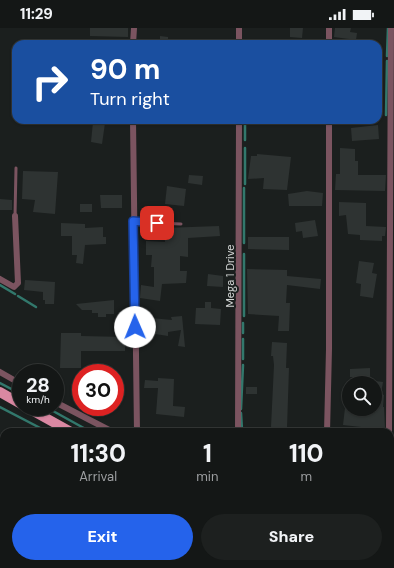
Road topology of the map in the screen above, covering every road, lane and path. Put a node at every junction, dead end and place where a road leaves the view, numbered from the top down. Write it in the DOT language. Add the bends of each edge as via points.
graph roads {
  1 [pos="134,28"];
  2 [pos="239,28"];
  3 [pos="329,28"];
  4 [pos="391,28"];
  5 [pos="133,40"];
  6 [pos="239,40"];
  7 [pos="329,40"];
  8 [pos="133,124"];
  9 [pos="239,124"];
  10 [pos="329,124"];
  11 [pos="16,168"];
  12 [pos="15,216"];
  13 [pos="133,221"];
  14 [pos="181,224"];
  15 [pos="0,279"];
  16 [pos="0,372"];
  17 [pos="12,379"];
  18 [pos="0,392"];
  19 [pos="12,399"];
  20 [pos="64,407"];
  21 [pos="38,416"];
  22 [pos="54,428"];
  23 [pos="105,428"];
  24 [pos="136,428"];
  25 [pos="238,428"];
  26 [pos="327,428"];
  27 [pos="389,428"];
  1 -- 5 [label="street"];
  2 -- 6 [label="street"];
  3 -- 7 [label="street"];
  4 -- 27 [label="street"];
  8 -- 13 [label="street"];
  9 -- 25 [label="street, Mega 1 Drive"];
  10 -- 26 [label="street"];
  11 -- 12 [label="lane"];
  12 -- 15 [label="street" via="18,283 14,287"];
  13 -- 14 [label="lane"];
  13 -- 24 [label="street"];
  16 -- 17 [label="street"];
  18 -- 19 [label="main road"];
  20 -- 23 [label="street"];
  21 -- 22 [label="main road"];
}
